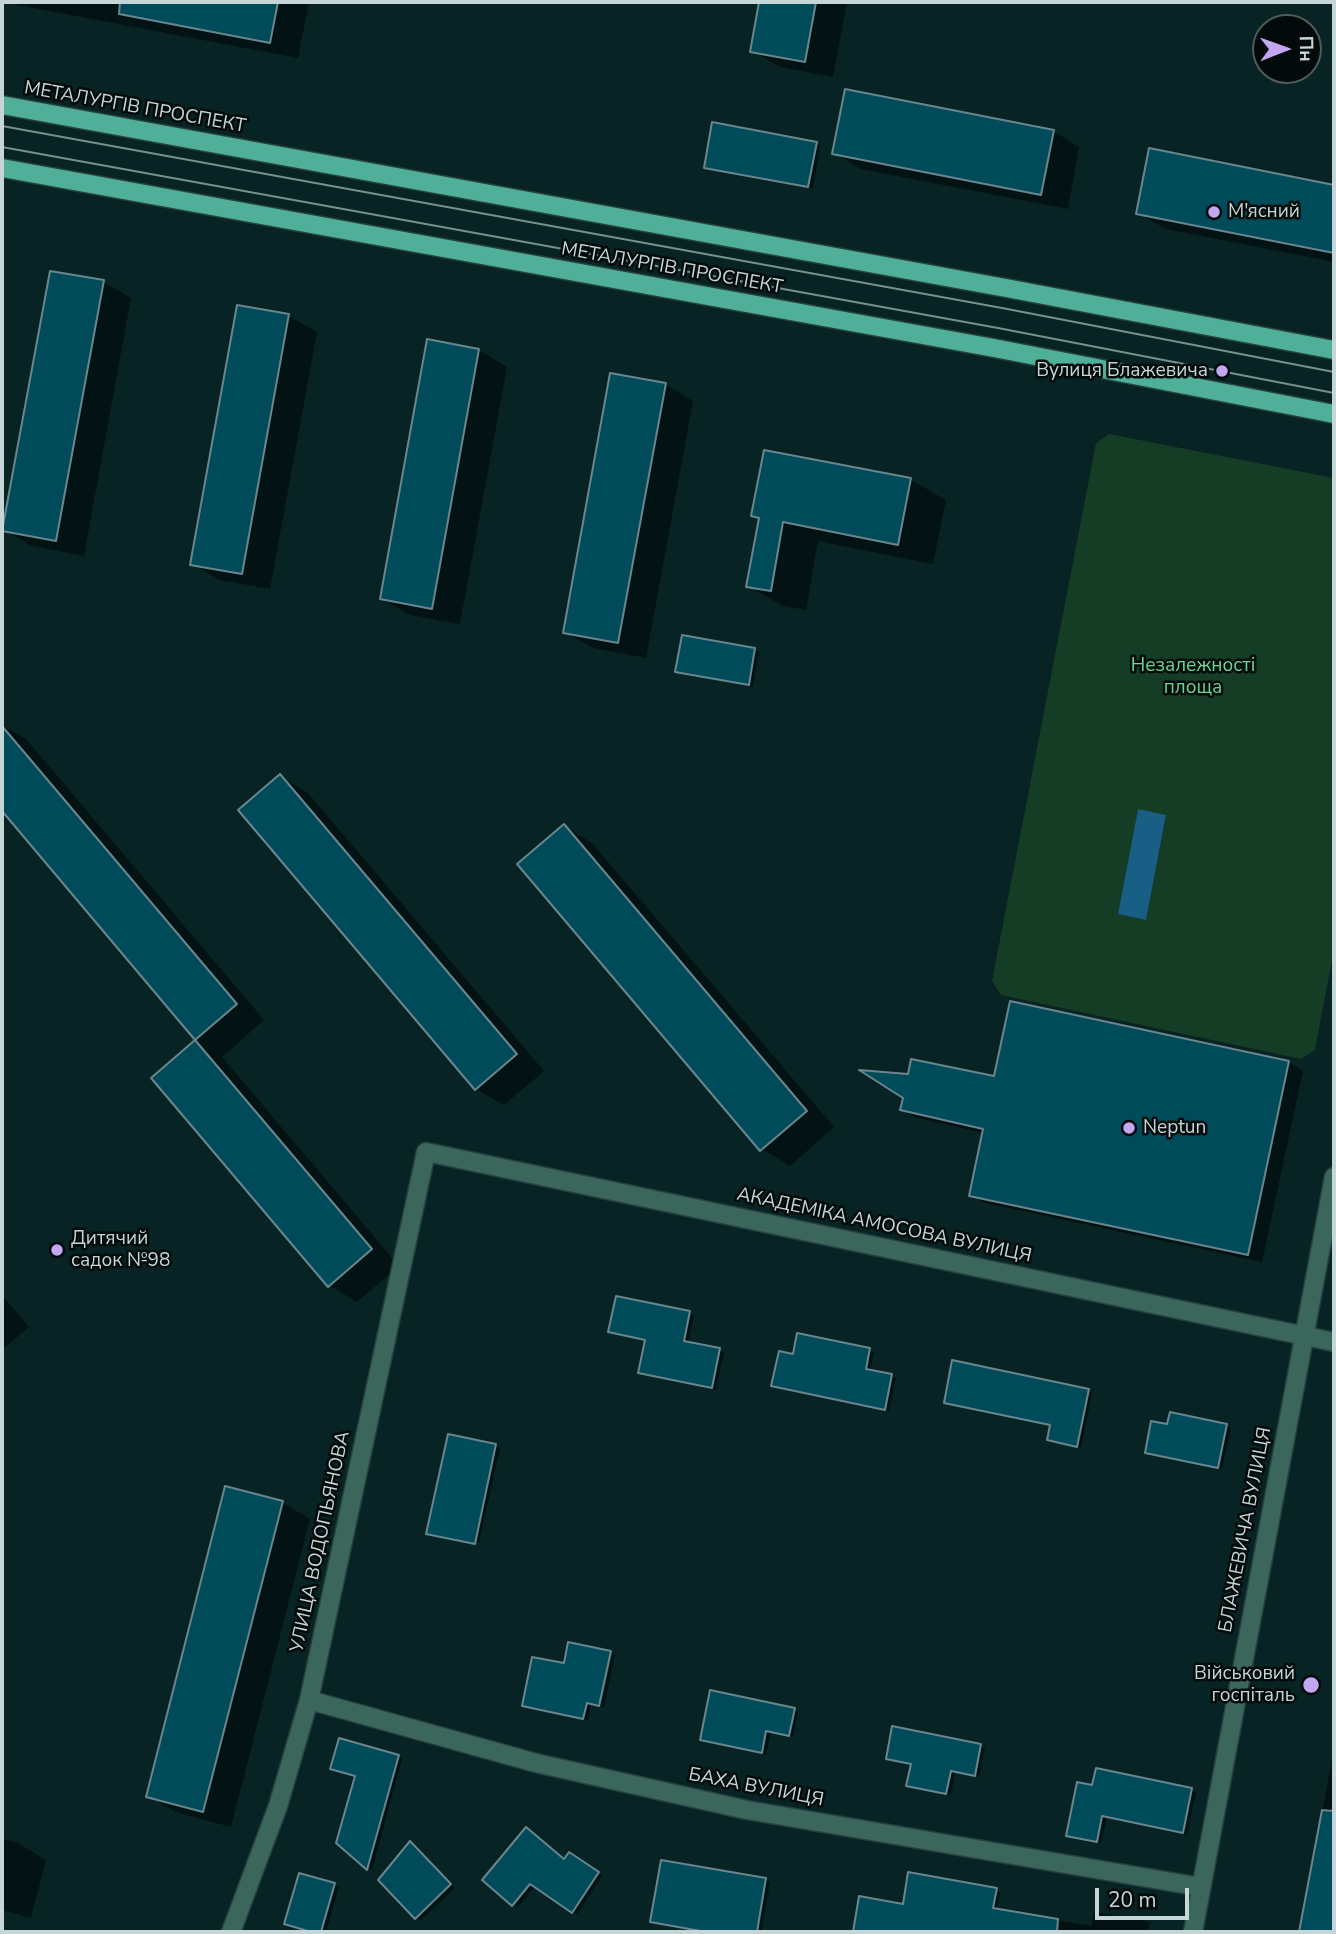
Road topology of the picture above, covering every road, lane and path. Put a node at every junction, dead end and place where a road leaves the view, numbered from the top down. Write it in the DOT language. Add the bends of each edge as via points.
graph roads {
  1 [pos="2,105"];
  2 [pos="2,168"];
  3 [pos="1334,350"];
  4 [pos="1334,414"];
  5 [pos="426,1152"];
  6 [pos="1334,1177"];
  7 [pos="1304,1336"];
  8 [pos="1334,1342"];
  9 [pos="309,1700"];
  10 [pos="1201,1887"];
  11 [pos="230,1932"];
  12 [pos="1193,1932"];
  1 -- 3 [label="main road, МЕТАЛУРГІВ ПРОСПЕКТ"];
  2 -- 4 [label="main road, МЕТАЛУРГІВ ПРОСПЕКТ"];
  5 -- 7 [label="street, АКАДЕМІКА АМОСОВА ВУЛИЦЯ"];
  5 -- 9 [label="street, УЛИЦА ВОДОПЬЯНОВА"];
  6 -- 7 [label="street, БЛАЖЕВИЧА ВУЛИЦЯ"];
  7 -- 8 [label="street, АКАДЕМІКА АМОСОВА ВУЛИЦЯ"];
  7 -- 10 [label="street, БЛАЖЕВИЧА ВУЛИЦЯ"];
  9 -- 10 [label="street, БАХА ВУЛИЦЯ" via="536,1763 747,1810"];
  9 -- 11 [label="street, УЛИЦА ВОДОПЬЯНОВА" via="278,1806"];
  10 -- 12 [label="street, БЛАЖЕВИЧА ВУЛИЦЯ"];
}
